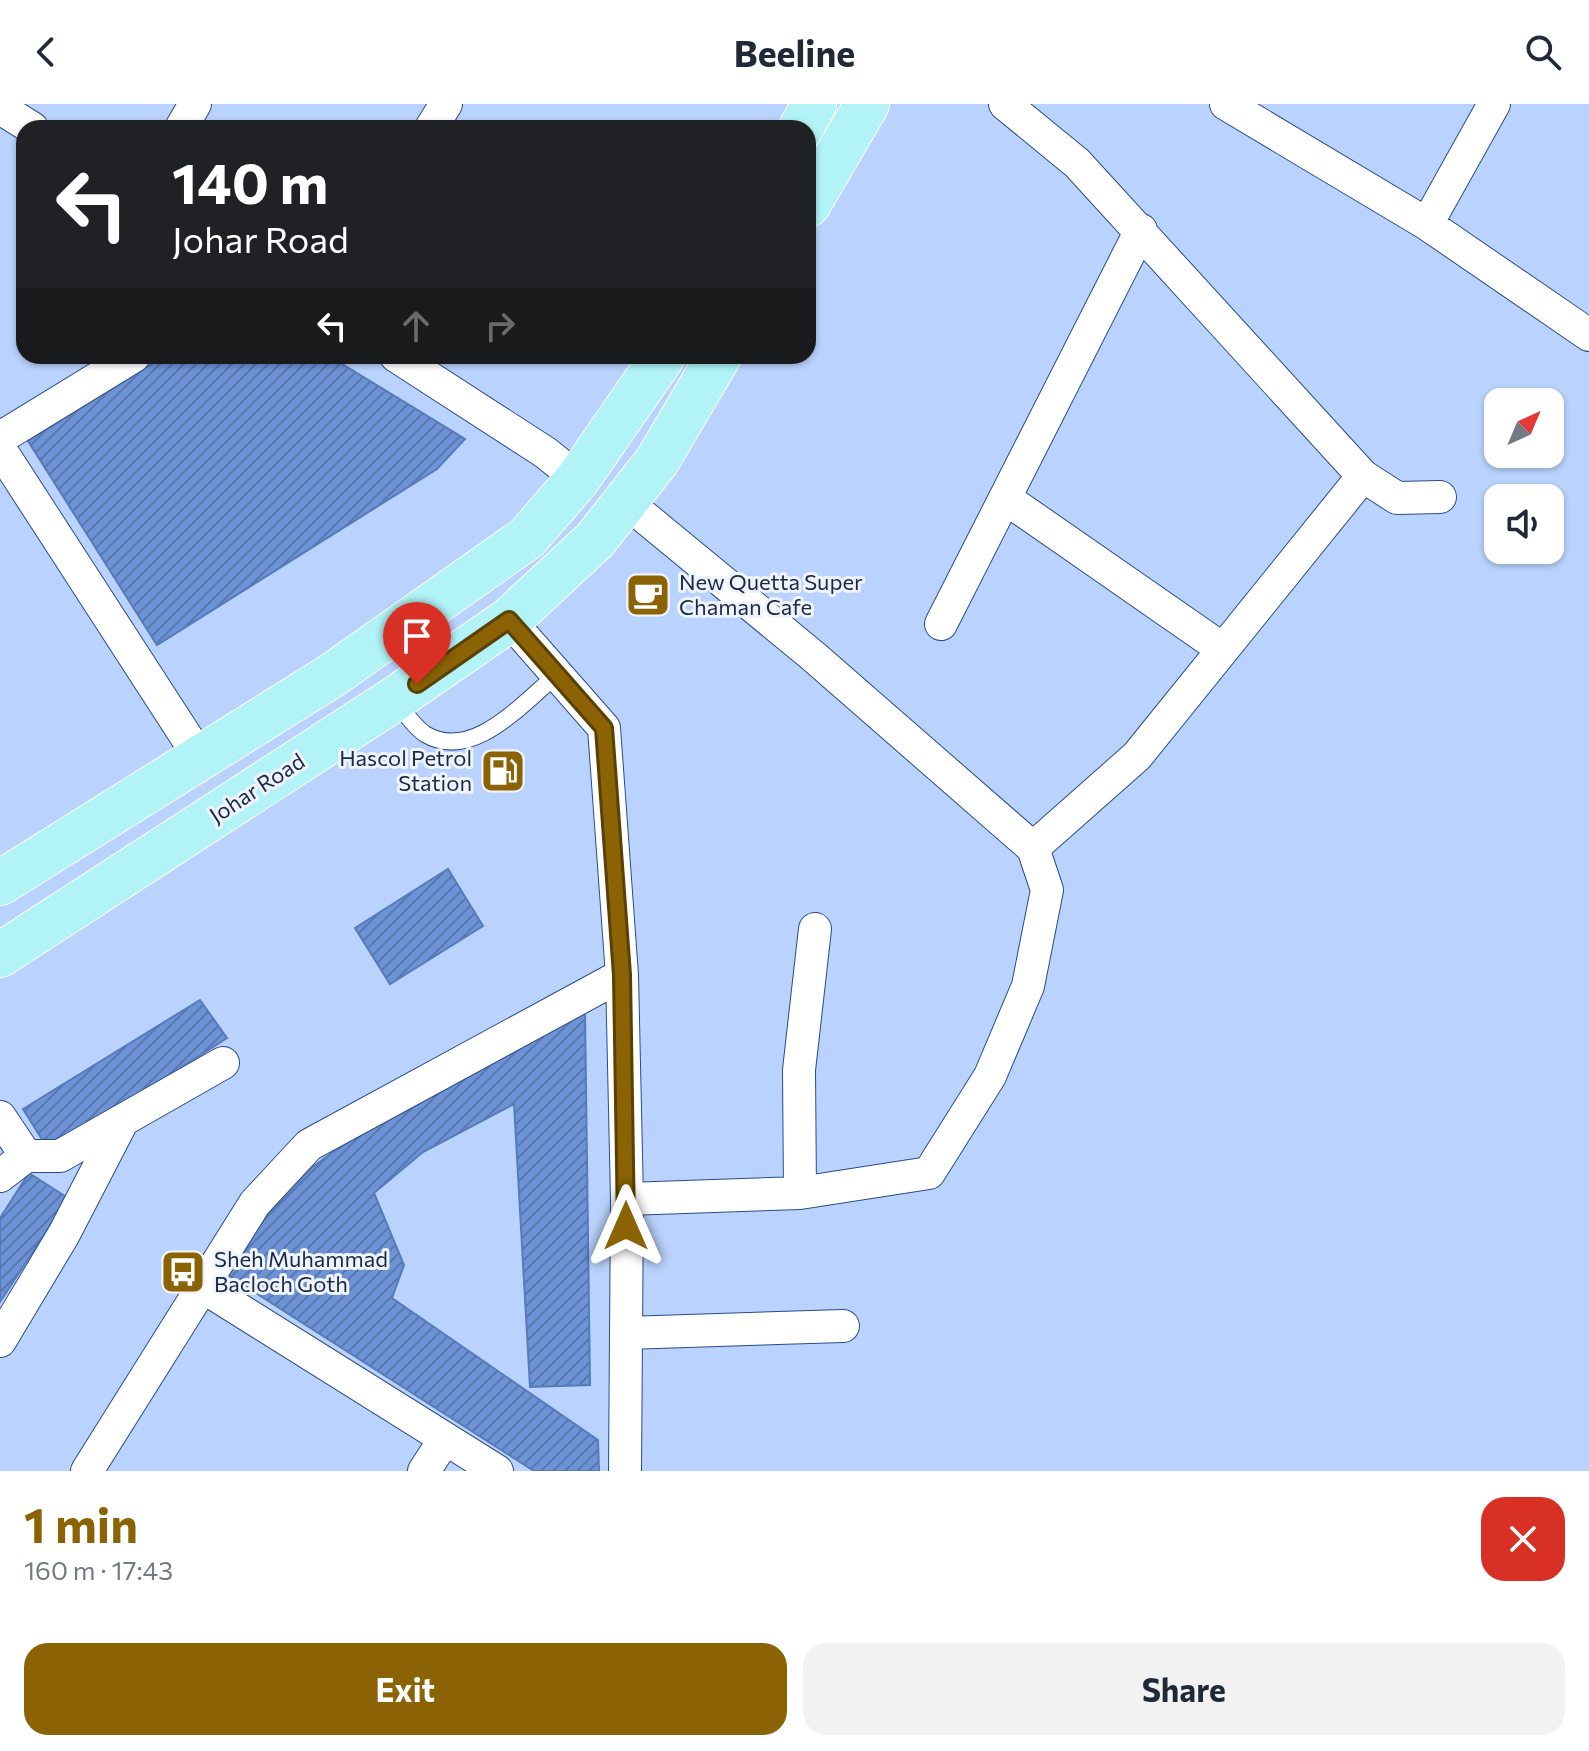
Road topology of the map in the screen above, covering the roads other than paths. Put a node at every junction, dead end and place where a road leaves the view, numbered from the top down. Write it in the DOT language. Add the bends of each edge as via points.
graph roads {
  1 [pos="867,104"];
  2 [pos="1005,104"];
  3 [pos="1226,104"];
  4 [pos="1494,104"];
  5 [pos="0,108"];
  6 [pos="19,120"];
  7 [pos="816,191"];
  8 [pos="1427,224"];
  9 [pos="1141,230"];
  10 [pos="1589,335"];
  11 [pos="121,364"];
  12 [pos="408,364"];
  13 [pos="657,364"];
  14 [pos="714,364"];
  15 [pos="0,438"];
  16 [pos="0,449"];
  17 [pos="1363,476"];
  18 [pos="578,479"];
  19 [pos="1440,497"];
  20 [pos="1005,498"];
  21 [pos="625,501"];
  22 [pos="509,620"];
  23 [pos="941,624"];
  24 [pos="1221,648"];
  25 [pos="558,674"];
  26 [pos="393,700"];
  27 [pos="200,758"];
  28 [pos="1033,848"];
  29 [pos="0,883"];
  30 [pos="815,929"];
  31 [pos="0,955"];
  32 [pos="622,975"];
  33 [pos="223,1063"];
  34 [pos="0,1117"];
  35 [pos="123,1120"];
  36 [pos="26,1156"];
  37 [pos="0,1176"];
  38 [pos="800,1193"];
  39 [pos="627,1199"];
  40 [pos="203,1287"];
  41 [pos="843,1326"];
  42 [pos="626,1333"];
  43 [pos="0,1341"];
  44 [pos="445,1439"];
  45 [pos="87,1471"];
  46 [pos="424,1471"];
  47 [pos="497,1471"];
  48 [pos="625,1471"];
  1 -- 7 [label="main road"];
  2 -- 9 [label="street" via="1077,163"];
  3 -- 8 [label="street"];
  4 -- 8 [label="street"];
  5 -- 6 [label="street"];
  8 -- 10 [label="street"];
  9 -- 17 [label="street"];
  9 -- 20 [label="street"];
  11 -- 15 [label="street"];
  12 -- 18 [label="street"];
  13 -- 18 [label="main road"];
  14 -- 21 [label="main road, Johar Road" via="657,461"];
  16 -- 27 [label="street"];
  17 -- 19 [label="street" via="1397,498"];
  17 -- 24 [label="street"];
  18 -- 27 [label="main road" via="527,538 331,676"];
  20 -- 23 [label="street"];
  20 -- 24 [label="street"];
  21 -- 22 [label="main road, Johar Road" via="595,540"];
  21 -- 28 [label="street"];
  22 -- 25 [label="street"];
  22 -- 26 [label="main road, Johar Road"];
  24 -- 28 [label="street" via="1137,756"];
  25 -- 26 [label="lane" via="476,738 452,744 423,733"];
  25 -- 32 [label="street" via="604,728"];
  26 -- 31 [label="main road, Johar Road"];
  27 -- 29 [label="main road"];
  28 -- 38 [label="street" via="1047,890 1028,986 990,1076 929,1173"];
  30 -- 38 [label="street" via="799,1070"];
  32 -- 39 [label="street"];
  32 -- 40 [label="street" via="309,1145 255,1203"];
  33 -- 35 [label="street"];
  34 -- 36 [label="street"];
  35 -- 36 [label="street" via="60,1156"];
  35 -- 43 [label="street"];
  36 -- 37 [label="street"];
  38 -- 39 [label="street"];
  39 -- 42 [label="street"];
  40 -- 44 [label="street"];
  40 -- 45 [label="street"];
  41 -- 42 [label="street"];
  42 -- 48 [label="street"];
  44 -- 46 [label="street"];
  44 -- 47 [label="street"];
}
